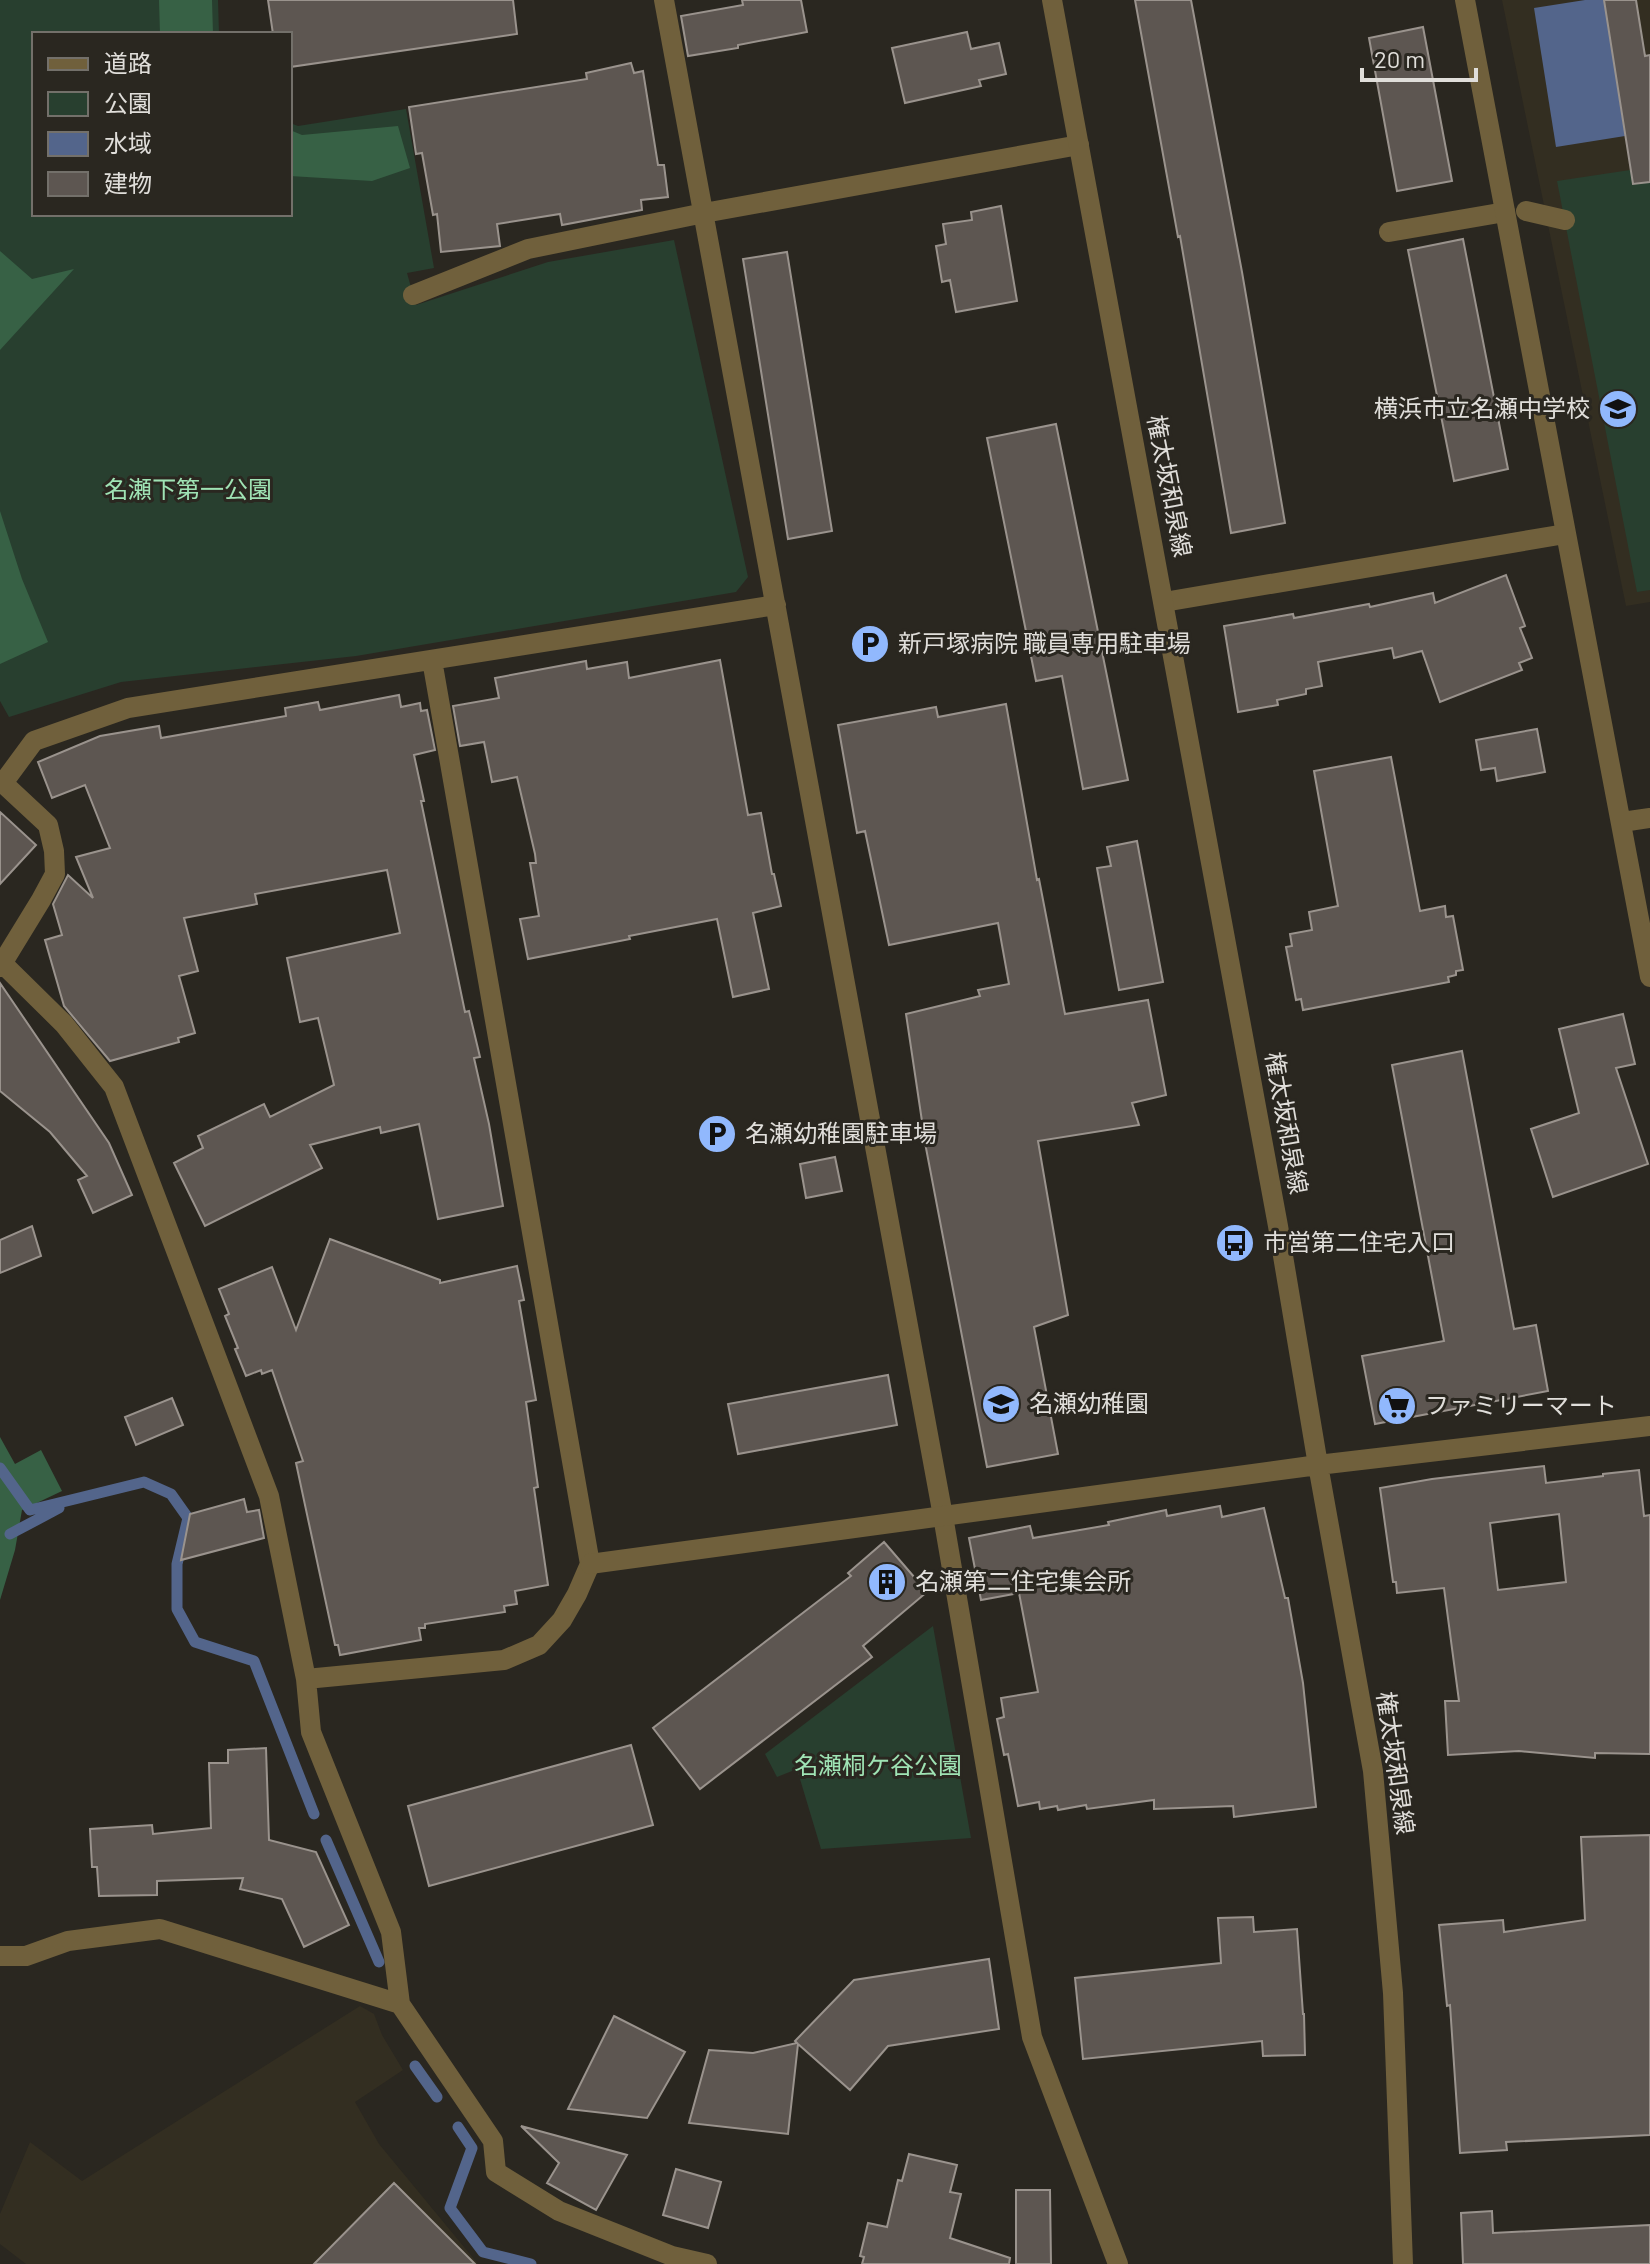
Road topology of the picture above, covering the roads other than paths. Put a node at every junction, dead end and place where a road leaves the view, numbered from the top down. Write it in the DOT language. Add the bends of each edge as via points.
graph roads {
  1 [pos="664,0"];
  2 [pos="1052,0"];
  3 [pos="1465,0"];
  4 [pos="1079,145"];
  5 [pos="1526,211"];
  6 [pos="1505,212"];
  7 [pos="704,213"];
  8 [pos="1565,220"];
  9 [pos="1389,232"];
  10 [pos="413,295"];
  11 [pos="1565,534"];
  12 [pos="1164,602"];
  13 [pos="776,605"];
  14 [pos="432,660"];
  15 [pos="1650,818"];
  16 [pos="1622,822"];
  17 [pos="1,966"];
  18 [pos="1650,977"];
  19 [pos="1650,1426"];
  20 [pos="1318,1465"];
  21 [pos="943,1516"];
  22 [pos="590,1564"];
  23 [pos="306,1679"];
  24 [pos="0,1956"];
  25 [pos="400,2004"];
  26 [pos="707,2264"];
  27 [pos="1118,2264"];
  28 [pos="1403,2264"];
  1 -- 7 [label="street"];
  2 -- 4 [label="street, 権太坂和泉線"];
  3 -- 6 [label="street"];
  4 -- 7 [label="street"];
  4 -- 12 [label="street, 権太坂和泉線"];
  5 -- 8 [label="street"];
  6 -- 9 [label="street"];
  6 -- 11 [label="street"];
  7 -- 10 [label="street" via="528,249"];
  7 -- 13 [label="street"];
  11 -- 12 [label="street"];
  11 -- 16 [label="street"];
  12 -- 20 [label="street, 権太坂和泉線"];
  13 -- 14 [label="street"];
  13 -- 21 [label="street"];
  14 -- 17 [label="street" via="128,708 34,741 3,783 48,825 55,874"];
  14 -- 22 [label="street"];
  15 -- 16 [label="street"];
  16 -- 18 [label="street"];
  17 -- 23 [label="street" via="64,1024 114,1087 269,1496"];
  19 -- 20 [label="street"];
  20 -- 21 [label="street"];
  20 -- 28 [label="street, 権太坂和泉線" via="1373,1771 1393,1993"];
  21 -- 22 [label="street"];
  21 -- 27 [label="street" via="1032,2037"];
  22 -- 23 [label="street" via="562,1620 539,1645 504,1660"];
  23 -- 25 [label="street" via="311,1732 391,1932"];
  24 -- 25 [label="street" via="26,1956 68,1941 160,1929"];
  25 -- 26 [label="street" via="493,2141 496,2172 559,2211 672,2256"];
}
